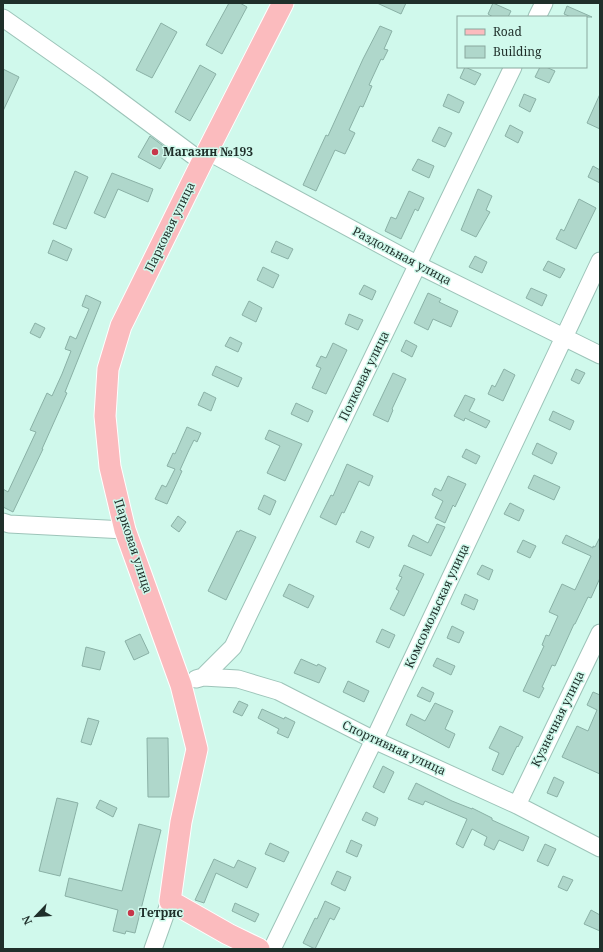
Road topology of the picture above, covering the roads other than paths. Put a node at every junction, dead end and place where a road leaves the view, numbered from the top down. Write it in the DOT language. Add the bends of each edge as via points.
graph roads {
  1 [pos="283,3"];
  2 [pos="544,3"];
  3 [pos="538,16"];
  4 [pos="3,18"];
  5 [pos="513,68"];
  6 [pos="204,157"];
  7 [pos="600,261"];
  8 [pos="418,265"];
  9 [pos="564,337"];
  10 [pos="600,355"];
  11 [pos="3,522"];
  12 [pos="125,530"];
  13 [pos="600,633"];
  14 [pos="203,677"];
  15 [pos="181,685"];
  16 [pos="374,740"];
  17 [pos="517,805"];
  18 [pos="600,848"];
  19 [pos="170,901"];
  20 [pos="154,949"];
  21 [pos="259,949"];
  22 [pos="272,949"];
  1 -- 6 [label="main road, Парковая улица"];
  2 -- 3 [label="street"];
  4 -- 6 [label="street, Раздольная улица"];
  5 -- 8 [label="street, Полковая улица"];
  6 -- 8 [label="street, Раздольная улица"];
  6 -- 12 [label="main road, Парковая улица" via="121,326 108,369 105,416 110,467"];
  7 -- 9 [label="street, Комсомольская улица"];
  8 -- 9 [label="street, Раздольная улица"];
  8 -- 14 [label="street, Полковая улица" via="232,647"];
  9 -- 10 [label="street, Раздольная улица"];
  9 -- 16 [label="street, Комсомольская улица"];
  11 -- 12 [label="street"];
  12 -- 15 [label="main road, Парковая улица"];
  13 -- 17 [label="street, Кузнечная улица"];
  14 -- 15 [label="street, Спортивная улица"];
  14 -- 16 [label="street, Спортивная улица" via="238,679 278,691"];
  15 -- 19 [label="main road, Парковая улица" via="198,749 181,822"];
  16 -- 17 [label="street, Спортивная улица"];
  16 -- 22 [label="street, Комсомольская улица"];
  17 -- 18 [label="street, Спортивная улица"];
  19 -- 20 [label="street, Парковая улица"];
  19 -- 21 [label="main road"];
}
